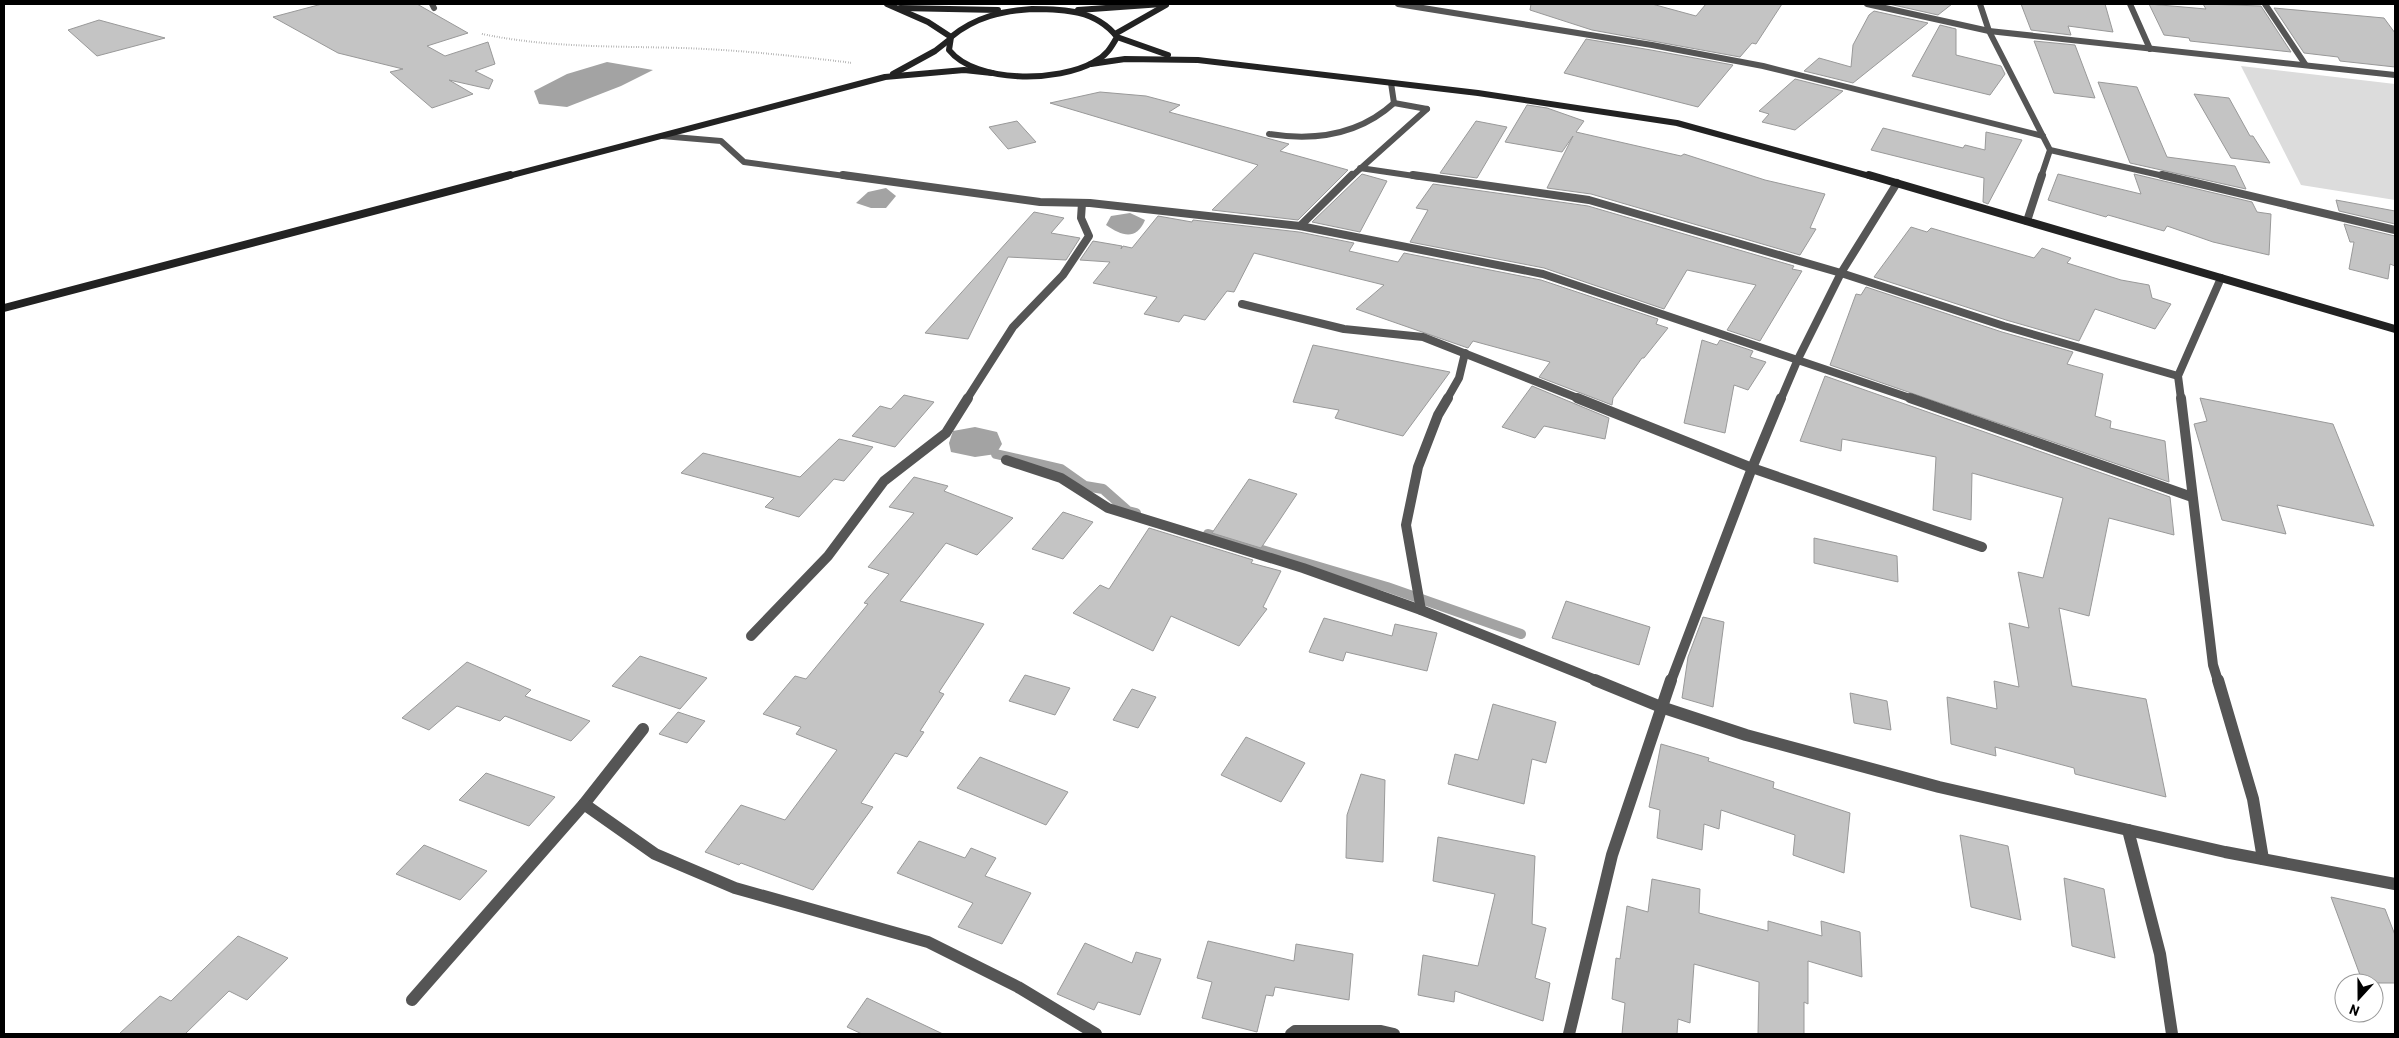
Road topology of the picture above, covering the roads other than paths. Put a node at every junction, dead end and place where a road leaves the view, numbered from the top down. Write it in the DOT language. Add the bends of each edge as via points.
graph roads {
  1 [pos="887,4"];
  2 [pos="1162,4"];
  3 [pos="1168,4"];
  4 [pos="1398,4"];
  5 [pos="1867,4"];
  6 [pos="1980,4"];
  7 [pos="2130,4"];
  8 [pos="2265,4"];
  9 [pos="900,8"];
  10 [pos="1014,10"];
  11 [pos="1065,10"];
  12 [pos="1989,31"];
  13 [pos="1116,35"];
  14 [pos="950,38"];
  15 [pos="2150,48"];
  16 [pos="1198,60"];
  17 [pos="1091,64"];
  18 [pos="2305,64"];
  19 [pos="992,73"];
  20 [pos="2395,75"];
  21 [pos="885,77"];
  22 [pos="1391,83"];
  23 [pos="1394,103"];
  24 [pos="1269,134"];
  25 [pos="662,136"];
  26 [pos="2043,136"];
  27 [pos="2050,150"];
  28 [pos="1360,168"];
  29 [pos="1898,183"];
  30 [pos="1082,203"];
  31 [pos="2027,221"];
  32 [pos="1300,226"];
  33 [pos="2395,230"];
  34 [pos="1841,273"];
  35 [pos="2221,278"];
  36 [pos="1242,304"];
  37 [pos="4,308"];
  38 [pos="2395,329"];
  39 [pos="1465,353"];
  40 [pos="1798,359"];
  41 [pos="2178,376"];
  42 [pos="1006,460"];
  43 [pos="1752,468"];
  44 [pos="2192,497"];
  45 [pos="1982,547"];
  46 [pos="1421,610"];
  47 [pos="751,636"];
  48 [pos="1661,707"];
  49 [pos="643,729"];
  50 [pos="584,804"];
  51 [pos="2128,830"];
  52 [pos="2263,859"];
  53 [pos="2395,884"];
  54 [pos="412,1000"];
  55 [pos="1096,1034"];
  56 [pos="1291,1034"];
  57 [pos="1394,1034"];
  58 [pos="1569,1034"];
  59 [pos="2172,1034"];
  1 -- 9 [label="main road"];
  2 -- 11 [label="main road"];
  3 -- 13 [label="main road"];
  4 -- 26 [label="street" via="1763,66"];
  5 -- 12 [label="street"];
  6 -- 12 [label="street"];
  7 -- 15 [label="street"];
  8 -- 18 [label="street"];
  9 -- 10 [label="main road"];
  9 -- 14 [label="main road" via="942,30"];
  10 -- 11 [label="main road"];
  10 -- 14 [label="main road" via="964,25"];
  11 -- 13 [label="main road" via="1102,21"];
  12 -- 15 [label="street"];
  12 -- 26 [label="street"];
  13 -- 16 [label="main road" via="1160,53"];
  13 -- 17 [label="main road" via="1115,47"];
  14 -- 19 [label="main road" via="949,50 956,59"];
  14 -- 21 [label="main road" via="911,65"];
  15 -- 18 [label="street"];
  16 -- 17 [label="main road" via="1125,59"];
  16 -- 22 [label="main road"];
  17 -- 19 [label="main road" via="1044,75"];
  18 -- 20 [label="street"];
  19 -- 21 [label="main road" via="964,70"];
  21 -- 25 [label="main road"];
  22 -- 23 [label="street"];
  22 -- 29 [label="main road" via="1677,123"];
  23 -- 24 [label="street" via="1375,118 1328,134 1310,138"];
  23 -- 28 [label="street" via="1427,109"];
  25 -- 30 [label="street" via="720,141 744,162 1040,202"];
  25 -- 37 [label="main road"];
  26 -- 27 [label="street"];
  27 -- 31 [label="street"];
  27 -- 33 [label="street"];
  28 -- 32 [label="street"];
  28 -- 34 [label="street" via="1589,200"];
  29 -- 31 [label="main road"];
  29 -- 34 [label="street"];
  30 -- 32 [label="street"];
  30 -- 47 [label="street" via="1081,218 1088,236 1063,275 1013,327 946,433 884,481 828,556"];
  31 -- 35 [label="main road"];
  32 -- 40 [label="street" via="1543,274"];
  34 -- 40 [label="street"];
  34 -- 41 [label="street" via="2004,326"];
  35 -- 38 [label="main road"];
  35 -- 41 [label="street"];
  36 -- 39 [label="street" via="1344,328 1423,337"];
  39 -- 43 [label="street"];
  39 -- 46 [label="street" via="1459,378 1438,415 1418,467 1406,525"];
  40 -- 43 [label="street"];
  40 -- 44 [label="street"];
  41 -- 44 [label="street"];
  42 -- 46 [label="street" via="1061,478 1108,508 1303,568"];
  43 -- 45 [label="street"];
  43 -- 48 [label="street"];
  44 -- 52 [label="street" via="2214,665 2253,799"];
  46 -- 48 [label="street"];
  48 -- 51 [label="street" via="1746,735 1939,787"];
  48 -- 58 [label="street" via="1612,855"];
  49 -- 50 [label="street"];
  50 -- 54 [label="street"];
  50 -- 55 [label="street" via="654,854 735,888 928,942 1018,987"];
  51 -- 52 [label="street"];
  51 -- 59 [label="street" via="2160,954"];
  52 -- 53 [label="street"];
  56 -- 57 [label="street" via="1295,1031 1381,1031"];
}
